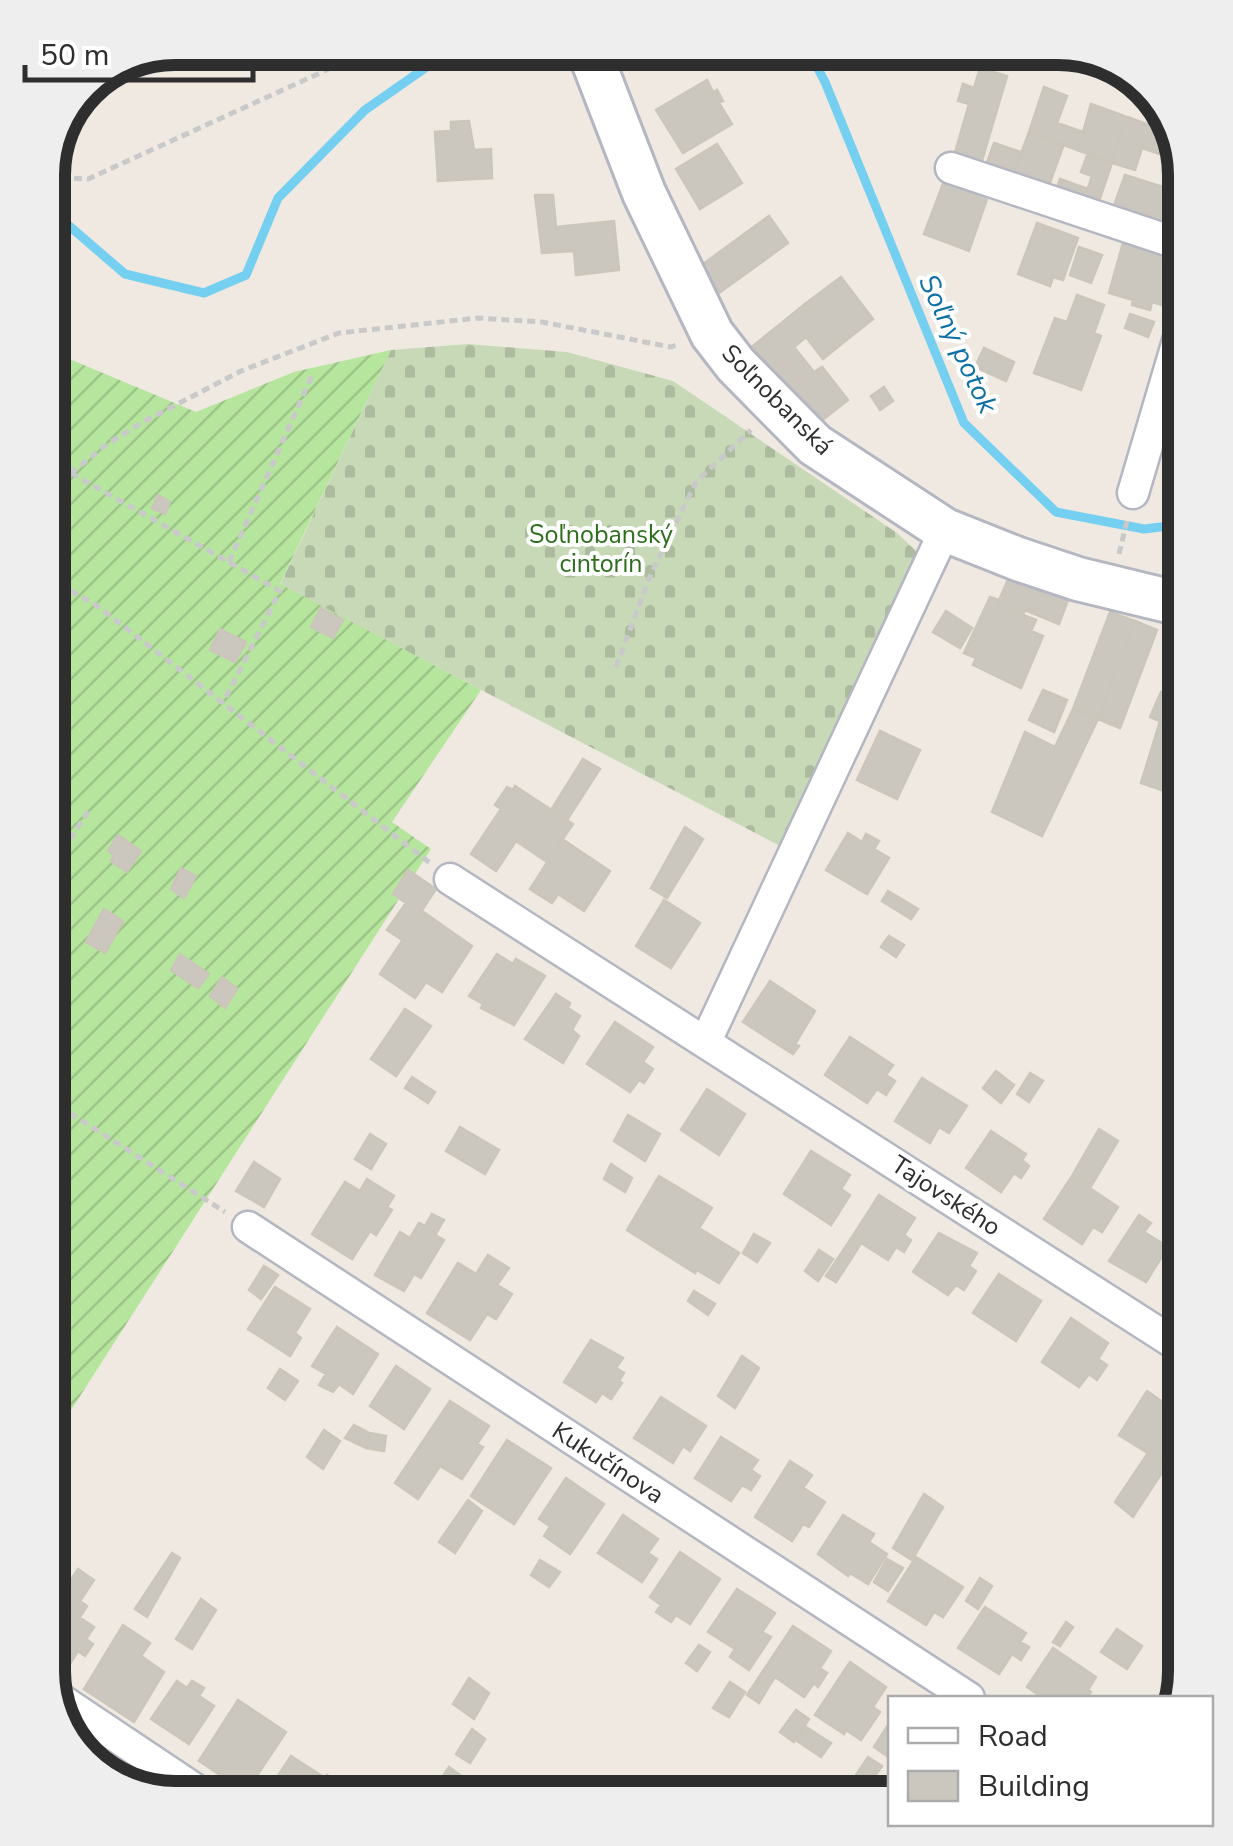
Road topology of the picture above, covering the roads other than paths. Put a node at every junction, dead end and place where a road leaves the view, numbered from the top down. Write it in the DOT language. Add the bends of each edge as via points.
graph roads {
  1 [pos="595,65"];
  2 [pos="951,168"];
  3 [pos="1168,240"];
  4 [pos="1168,378"];
  5 [pos="1134,494"];
  6 [pos="945,530"];
  7 [pos="1168,601"];
  8 [pos="450,879"];
  9 [pos="706,1041"];
  10 [pos="248,1228"];
  11 [pos="1168,1338"];
  12 [pos="965,1696"];
  13 [pos="71,1708"];
  14 [pos="182,1781"];
  1 -- 6 [label="street, Soľnobanská" via="644,193 712,334 815,445"];
  2 -- 3 [label="street"];
  4 -- 5 [label="street"];
  6 -- 7 [label="street, Soľnobanská" via="1078,579"];
  6 -- 9 [label="street"];
  8 -- 9 [label="street, Tajovského"];
  9 -- 11 [label="street, Tajovského"];
  10 -- 12 [label="street, Kukučínova"];
  13 -- 14 [label="street"];
}
